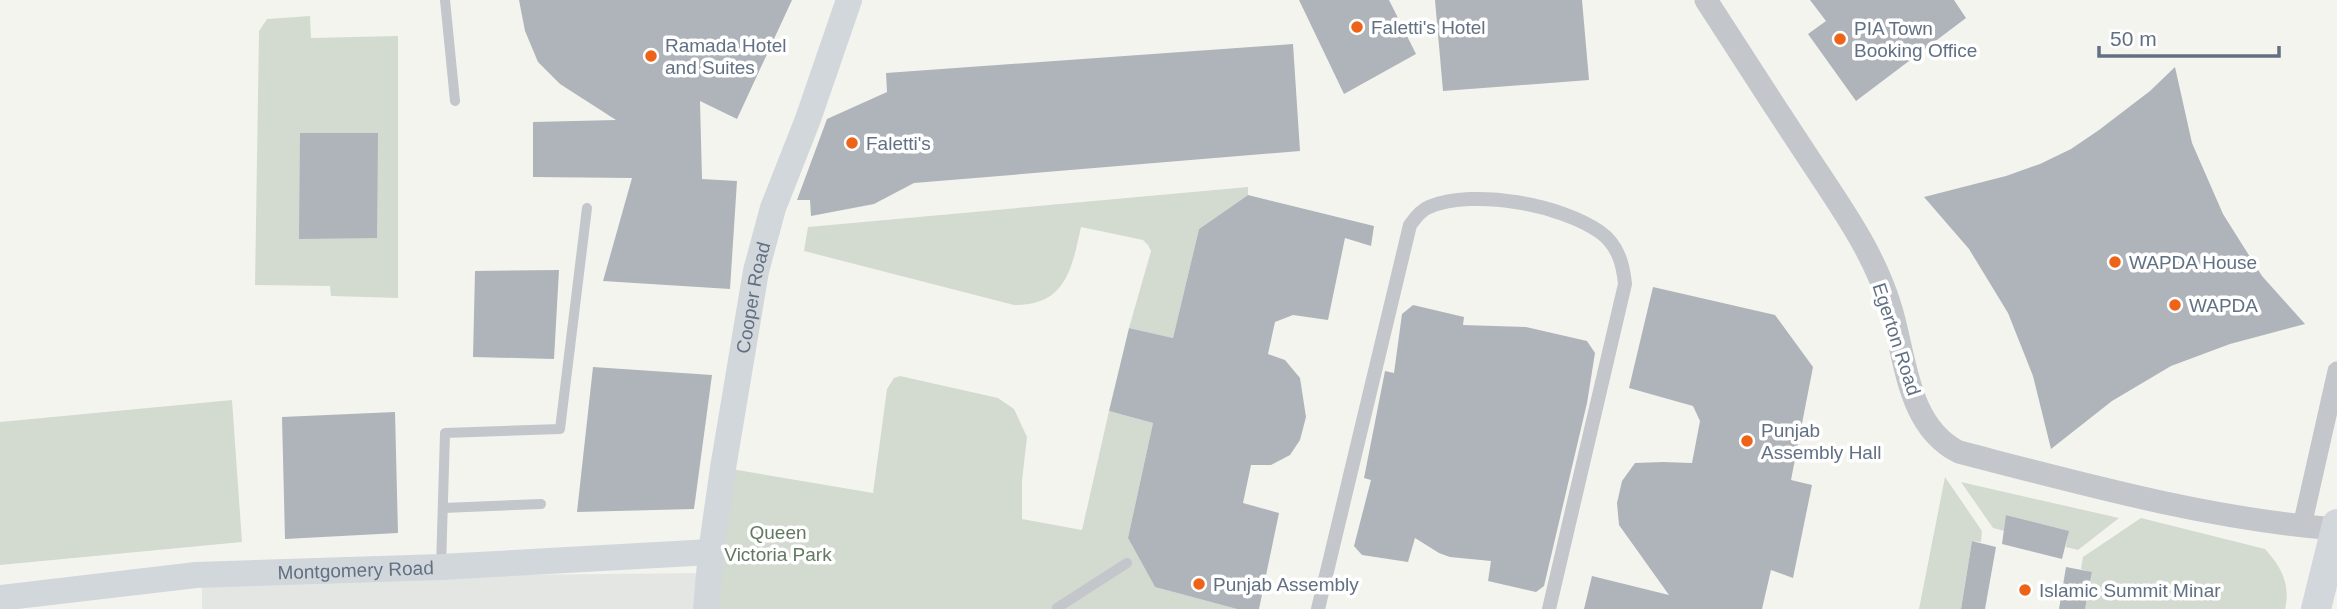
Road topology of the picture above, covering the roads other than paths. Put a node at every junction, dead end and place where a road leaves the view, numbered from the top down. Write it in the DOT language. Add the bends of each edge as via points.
graph roads {
  1 [pos="445,0"];
  2 [pos="848,0"];
  3 [pos="1706,0"];
  4 [pos="454,101"];
  5 [pos="587,208"];
  6 [pos="2337,370"];
  7 [pos="541,504"];
  8 [pos="443,508"];
  9 [pos="2302,526"];
  10 [pos="2337,528"];
  11 [pos="711,552"];
  12 [pos="1127,563"];
  13 [pos="441,567"];
  14 [pos="0,598"];
  15 [pos="1056,608"];
  16 [pos="706,609"];
  17 [pos="1318,609"];
  18 [pos="1549,609"];
  19 [pos="2316,609"];
  1 -- 4 [label="lane"];
  2 -- 11 [label="main road, Cooper Road" via="773,208 756,271"];
  3 -- 9 [label="street, Egerton Road" via="1861,239 1891,308 1908,383 1926,422 1946,446 2153,501"];
  5 -- 8 [label="lane" via="560,429 445,433"];
  6 -- 9 [label="street"];
  7 -- 8 [label="lane"];
  8 -- 13 [label="lane"];
  9 -- 10 [label="street, Egerton Road"];
  10 -- 19 [label="main road"];
  11 -- 13 [label="main road, Montgomery Road"];
  11 -- 16 [label="main road, Cooper Road"];
  12 -- 15 [label="lane"];
  13 -- 14 [label="main road, Montgomery Road" via="196,575 32,598"];
  17 -- 18 [label="street" via="1410,225 1429,207 1490,198 1532,204 1601,233 1616,249 1623,267 1625,284"];
}
